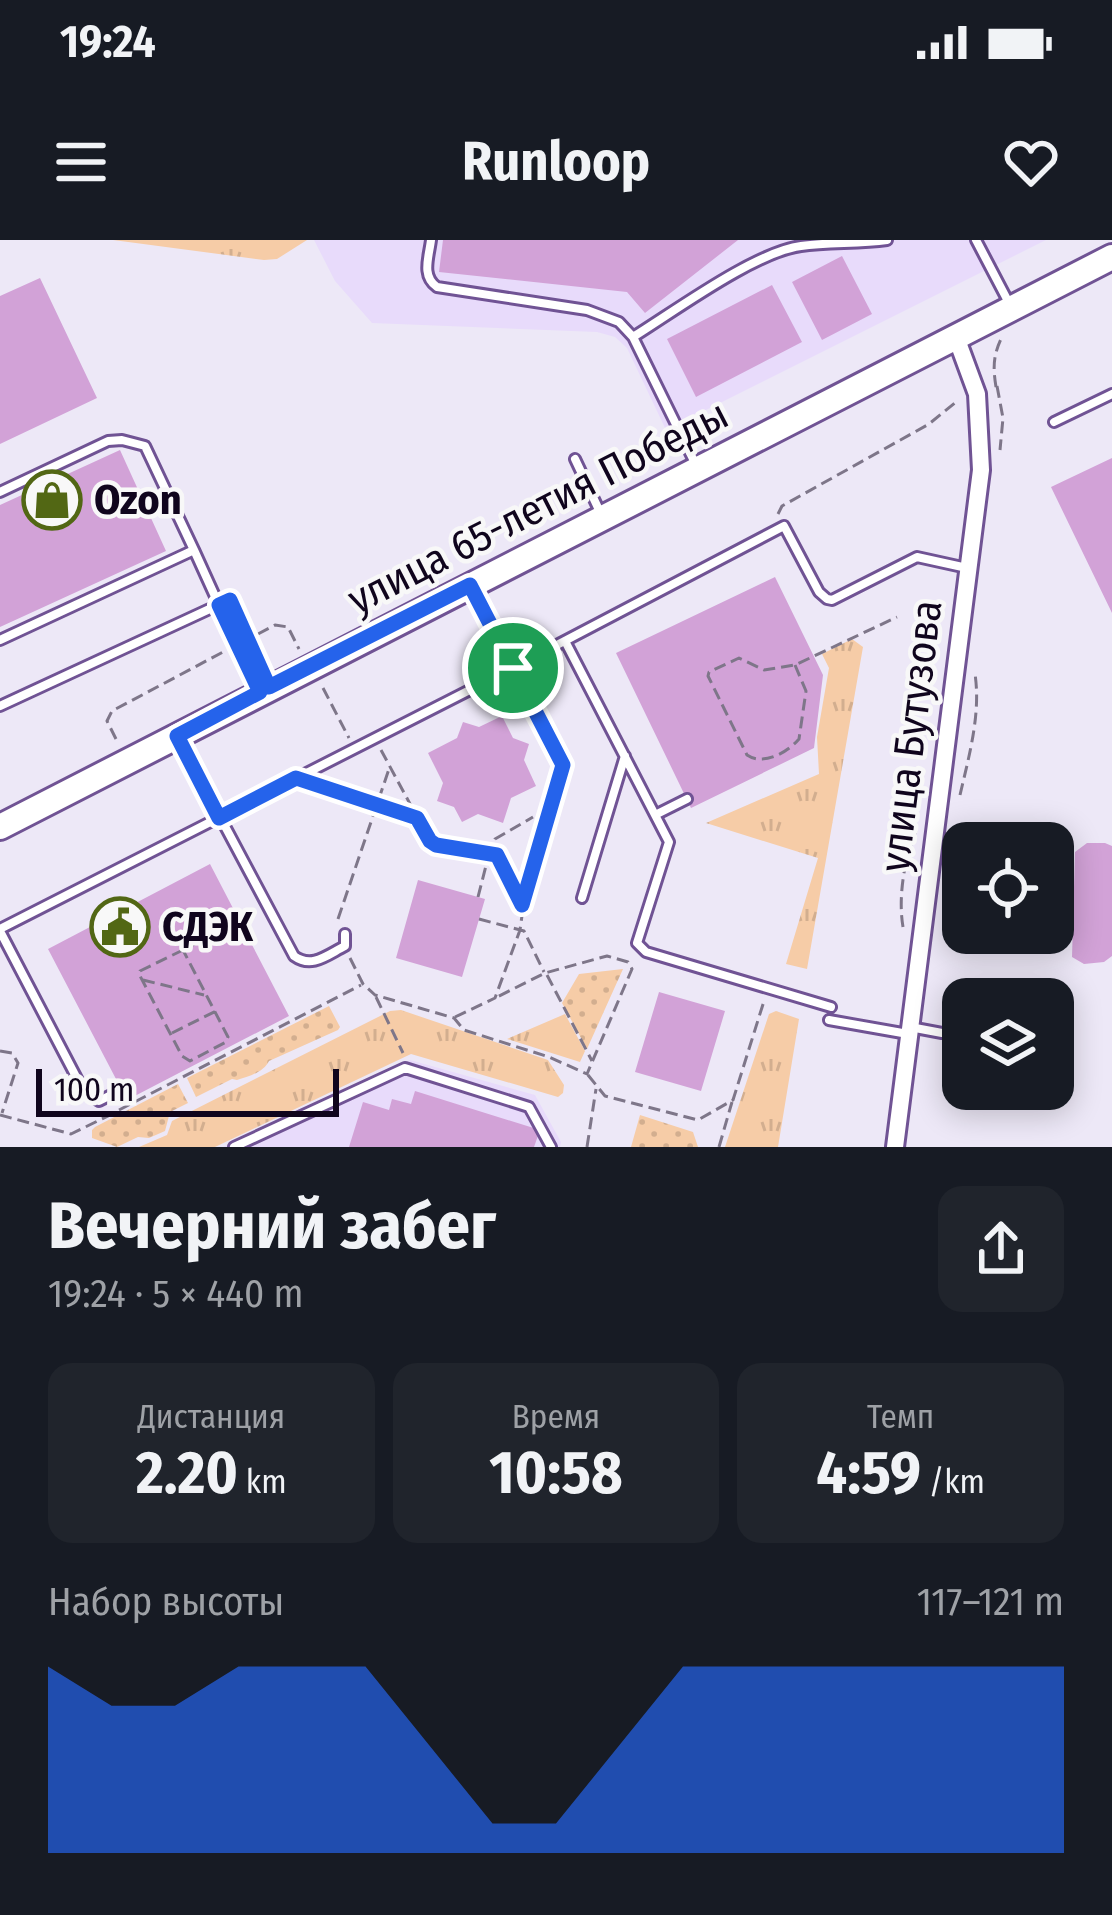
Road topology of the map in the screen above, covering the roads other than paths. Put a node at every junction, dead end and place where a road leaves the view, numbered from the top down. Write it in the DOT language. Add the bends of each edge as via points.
graph roads {
  1 [pos="431,240"];
  2 [pos="886,240"];
  3 [pos="976,240"];
  4 [pos="1112,257"];
  5 [pos="1012,309"];
  6 [pos="633,337"];
  7 [pos="956,337"];
  8 [pos="1112,394"];
  9 [pos="1054,422"];
  10 [pos="575,459"];
  11 [pos="698,469"];
  12 [pos="0,492"];
  13 [pos="602,518"];
  14 [pos="194,550"];
  15 [pos="969,568"];
  16 [pos="470,585"];
  17 [pos="219,605"];
  18 [pos="0,640"];
  19 [pos="565,640"];
  20 [pos="513,668"];
  21 [pos="264,690"];
  22 [pos="0,706"];
  23 [pos="177,736"];
  24 [pos="625,756"];
  25 [pos="687,799"];
  26 [pos="655,815"];
  27 [pos="219,818"];
  28 [pos="0,827"];
  29 [pos="529,880"];
  30 [pos="582,898"];
  31 [pos="0,930"];
  32 [pos="345,934"];
  33 [pos="831,1007"];
  34 [pos="829,1020"];
  35 [pos="908,1030"];
  36 [pos="942,1033"];
  37 [pos="122,1090"];
  38 [pos="234,1147"];
  39 [pos="551,1147"];
  40 [pos="895,1147"];
  1 -- 6 [label="lane" via="427,274 437,287 587,310"];
  2 -- 6 [label="lane" via="798,246 756,261"];
  3 -- 5 [label="lane"];
  4 -- 5 [label="main road, улица 65-летия Победы"];
  5 -- 7 [label="main road, улица 65-летия Победы"];
  6 -- 11 [label="lane"];
  7 -- 11 [label="main road, улица 65-летия Победы"];
  7 -- 15 [label="street, улица Бутузова" via="976,394 980,451"];
  8 -- 9 [label="lane"];
  10 -- 13 [label="lane"];
  11 -- 13 [label="main road, улица 65-летия Победы"];
  12 -- 14 [label="lane" via="108,441 132,442 145,446"];
  13 -- 16 [label="main road, улица 65-летия Победы"];
  14 -- 17 [label="lane"];
  14 -- 18 [label="lane"];
  15 -- 19 [label="lane" via="917,557 826,599 784,526"];
  15 -- 35 [label="street, улица Бутузова"];
  16 -- 20 [label="lane"];
  16 -- 21 [label="main road, улица 65-летия Победы"];
  17 -- 21 [label="lane"];
  17 -- 22 [label="lane"];
  19 -- 20 [label="lane"];
  19 -- 24 [label="lane"];
  20 -- 27 [label="lane"];
  20 -- 29 [label="lane" via="563,765"];
  21 -- 23 [label="main road, улица 65-летия Победы"];
  23 -- 27 [label="lane"];
  23 -- 28 [label="main road, улица 65-летия Победы"];
  24 -- 26 [label="lane"];
  24 -- 30 [label="lane"];
  25 -- 26 [label="lane"];
  26 -- 33 [label="lane" via="669,842 639,946"];
  27 -- 31 [label="lane"];
  27 -- 32 [label="lane" via="294,956 313,963 344,946"];
  31 -- 37 [label="lane" via="83,1090 99,1101"];
  34 -- 35 [label="lane"];
  35 -- 36 [label="lane"];
  35 -- 40 [label="street, улица Бутузова"];
  38 -- 39 [label="lane" via="406,1068 529,1107"];
}
